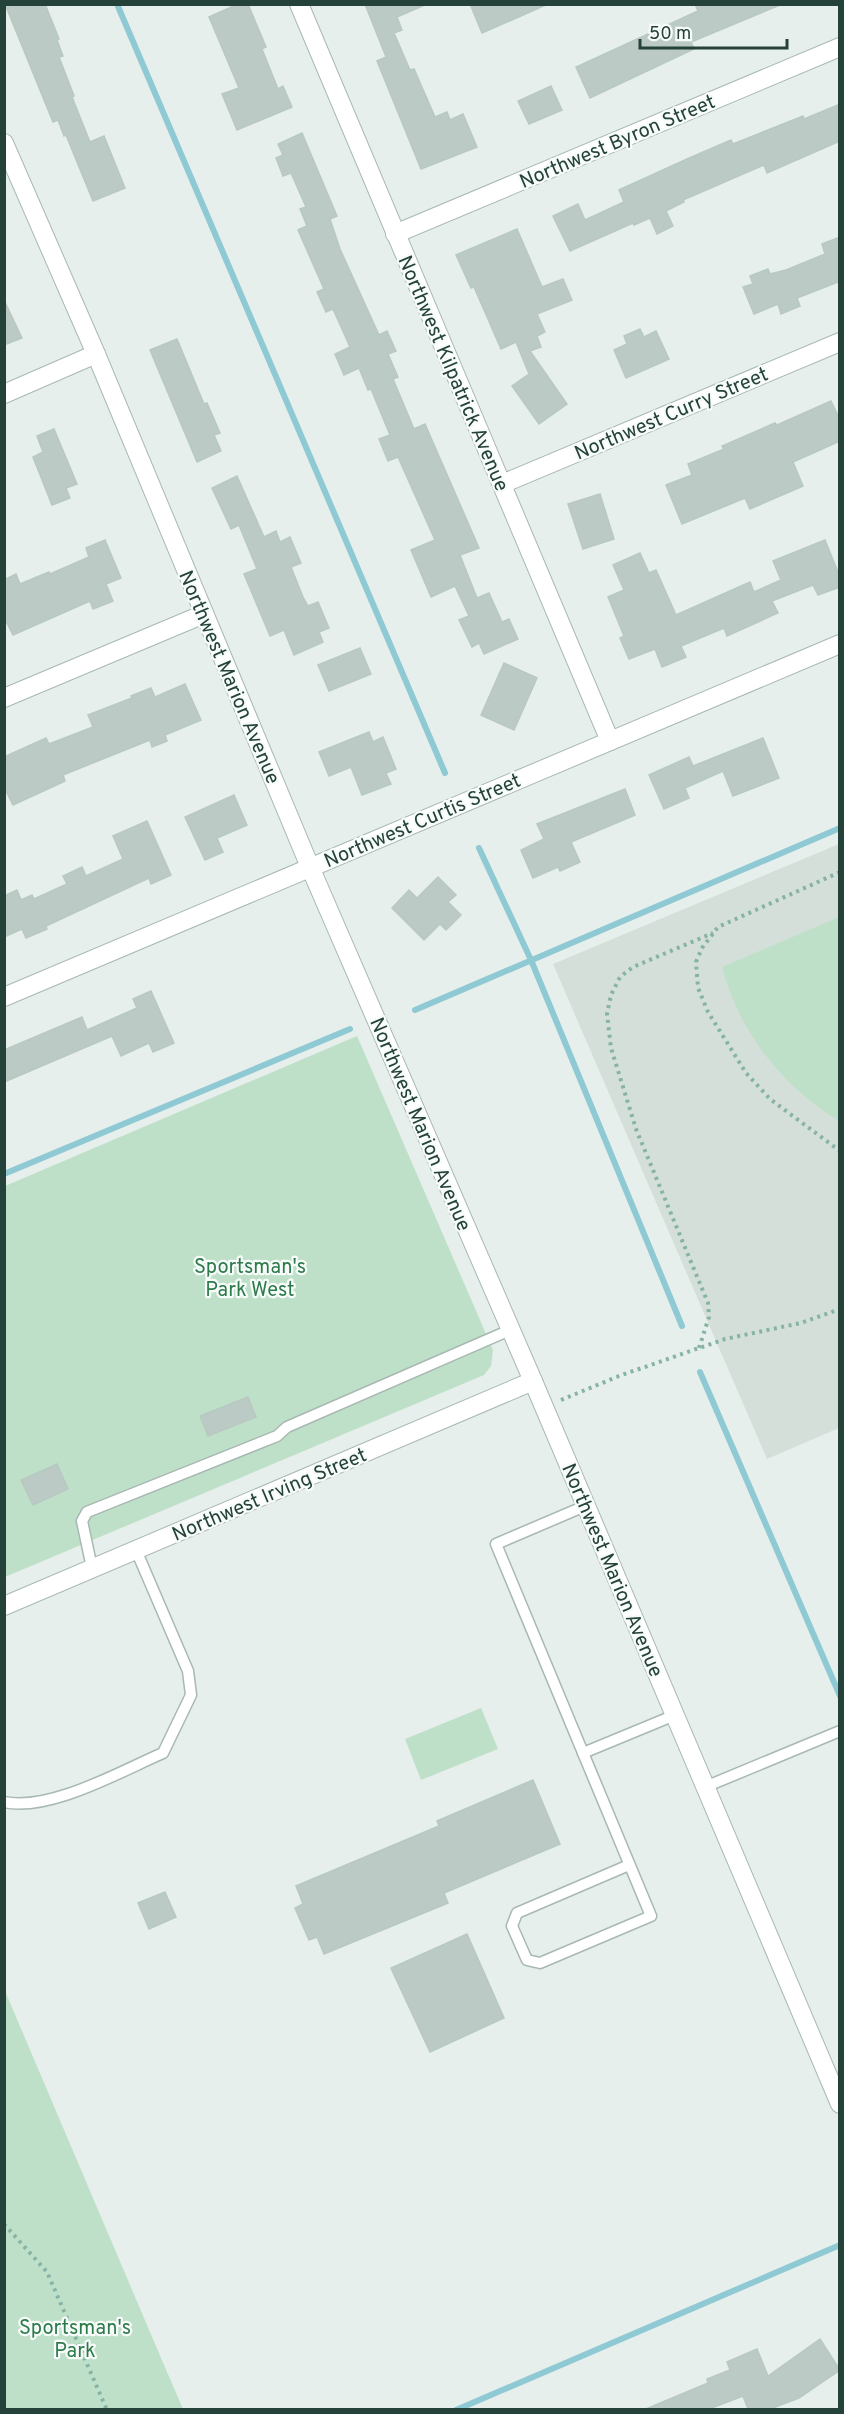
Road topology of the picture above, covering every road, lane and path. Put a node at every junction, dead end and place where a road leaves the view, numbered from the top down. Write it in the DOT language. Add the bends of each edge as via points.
graph roads {
  1 [pos="299,4"];
  2 [pos="840,47"];
  3 [pos="4,143"];
  4 [pos="395,234"];
  5 [pos="840,342"];
  6 [pos="96,354"];
  7 [pos="4,394"];
  8 [pos="502,484"];
  9 [pos="204,614"];
  10 [pos="840,644"];
  11 [pos="4,698"];
  12 [pos="610,741"];
  13 [pos="310,867"];
  14 [pos="840,872"];
  15 [pos="713,933"];
  16 [pos="4,997"];
  17 [pos="840,1151"];
  18 [pos="840,1309"];
  19 [pos="510,1330"];
  20 [pos="699,1348"];
  21 [pos="533,1382"];
  22 [pos="544,1407"];
  23 [pos="585,1506"];
  24 [pos="136,1550"];
  25 [pos="92,1568"];
  26 [pos="4,1606"];
  27 [pos="675,1715"];
  28 [pos="840,1731"];
  29 [pos="583,1754"];
  30 [pos="705,1787"];
  31 [pos="4,1802"];
  32 [pos="629,1865"];
  33 [pos="840,2104"];
  34 [pos="4,2224"];
  35 [pos="107,2409"];
  1 -- 4 [label="street, Northwest Kilpatrick Avenue"];
  2 -- 4 [label="street, Northwest Byron Street"];
  3 -- 6 [label="street, Northwest Marion Avenue"];
  4 -- 8 [label="street, Northwest Kilpatrick Avenue"];
  5 -- 8 [label="street, Northwest Curry Street"];
  6 -- 7 [label="street"];
  6 -- 9 [label="street, Northwest Marion Avenue"];
  8 -- 12 [label="street, Northwest Kilpatrick Avenue"];
  9 -- 11 [label="street"];
  9 -- 13 [label="street, Northwest Marion Avenue"];
  10 -- 12 [label="street, Northwest Curtis Street"];
  12 -- 13 [label="street, Northwest Curtis Street"];
  13 -- 16 [label="street, Northwest Curtis Street"];
  13 -- 19 [label="street, Northwest Marion Avenue"];
  14 -- 15 [label="path" via="718,927"];
  15 -- 17 [label="path" via="696,962 698,988 708,1012 746,1073 770,1099"];
  15 -- 20 [label="path" via="633,967 620,977 607,1014 611,1048 636,1129 708,1303 709,1317"];
  18 -- 20 [label="path" via="801,1323"];
  19 -- 21 [label="street, Northwest Marion Avenue"];
  19 -- 25 [label="lane" via="287,1426 277,1436 87,1512 81,1521"];
  20 -- 22 [label="path"];
  21 -- 22 [label="street, Northwest Marion Avenue"];
  21 -- 24 [label="street, Northwest Irving Street"];
  22 -- 23 [label="street, Northwest Marion Avenue"];
  23 -- 27 [label="street, Northwest Marion Avenue"];
  23 -- 29 [label="lane" via="496,1544"];
  24 -- 25 [label="street, Northwest Irving Street"];
  24 -- 31 [label="lane" via="190,1683 191,1695 164,1753 58,1798 37,1803"];
  25 -- 26 [label="street, Northwest Irving Street"];
  27 -- 29 [label="lane"];
  27 -- 30 [label="street, Northwest Marion Avenue"];
  28 -- 30 [label="lane"];
  29 -- 32 [label="lane"];
  30 -- 33 [label="street, Northwest Marion Avenue"];
  32 -- 32 [label="lane" via="651,1916 540,1963 527,1960 512,1926 517,1913"];
  34 -- 35 [label="path" via="47,2272"];
}
